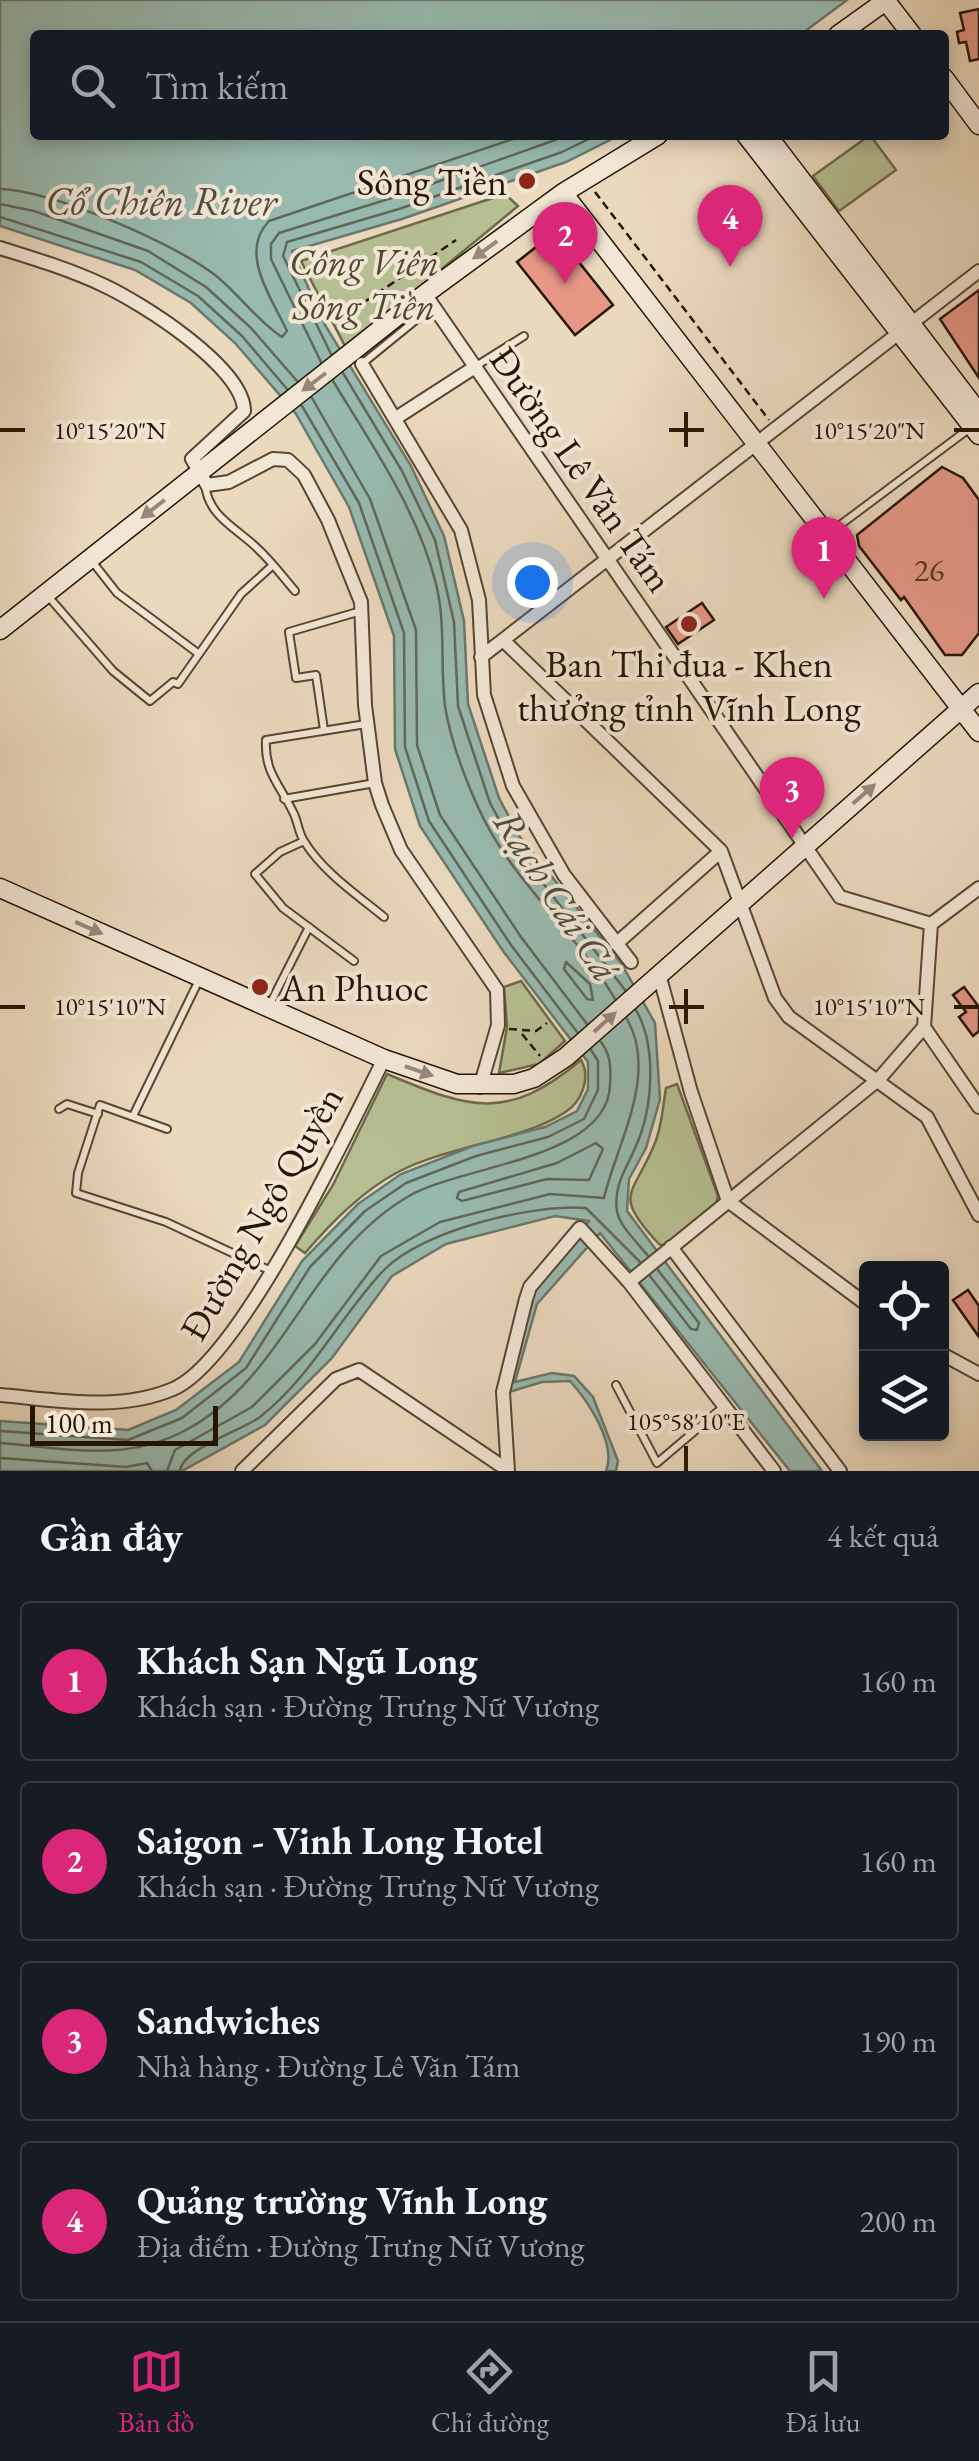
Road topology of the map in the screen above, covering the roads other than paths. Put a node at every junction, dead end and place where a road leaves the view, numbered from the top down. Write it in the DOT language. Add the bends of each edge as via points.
graph roads {
  1 [pos="887,0"];
  2 [pos="845,30"];
  3 [pos="908,30"];
  4 [pos="949,85"];
  5 [pos="979,125"];
  6 [pos="650,140"];
  7 [pos="750,140"];
  8 [pos="771,140"];
  9 [pos="563,192"];
  10 [pos="0,248"];
  11 [pos="979,271"];
  12 [pos="429,300"];
  13 [pos="904,328"];
  14 [pos="524,336"];
  15 [pos="362,364"];
  16 [pos="475,367"];
  17 [pos="396,418"];
  18 [pos="977,425"];
  19 [pos="757,444"];
  20 [pos="202,478"];
  21 [pos="826,534"];
  22 [pos="90,559"];
  23 [pos="608,560"];
  24 [pos="272,565"];
  25 [pos="295,591"];
  26 [pos="46,594"];
  27 [pos="362,610"];
  28 [pos="0,630"];
  29 [pos="504,640"];
  30 [pos="199,654"];
  31 [pos="481,657"];
  32 [pos="979,693"];
  33 [pos="961,709"];
  34 [pos="368,724"];
  35 [pos="324,731"];
  36 [pos="979,732"];
  37 [pos="374,783"];
  38 [pos="284,799"];
  39 [pos="304,842"];
  40 [pos="806,846"];
  41 [pos="721,851"];
  42 [pos="0,888"];
  43 [pos="979,888"];
  44 [pos="742,901"];
  45 [pos="384,917"];
  46 [pos="931,924"];
  47 [pos="308,927"];
  48 [pos="616,944"];
  49 [pos="354,961"];
  50 [pos="631,962"];
  51 [pos="660,974"];
  52 [pos="200,977"];
  53 [pos="270,1006"];
  54 [pos="924,1027"];
  55 [pos="384,1058"];
  56 [pos="879,1079"];
  57 [pos="480,1086"];
  58 [pos="979,1106"];
  59 [pos="59,1109"];
  60 [pos="98,1114"];
  61 [pos="133,1116"];
  62 [pos="166,1129"];
  63 [pos="728,1202"];
  64 [pos="979,1216"];
  65 [pos="669,1249"];
  66 [pos="271,1271"];
  67 [pos="633,1280"];
  68 [pos="859,1299"];
  69 [pos="949,1358"];
  70 [pos="979,1374"];
  71 [pos="616,1385"];
  72 [pos="0,1395"];
  73 [pos="724,1406"];
  74 [pos="507,1470"];
  75 [pos="242,1471"];
  76 [pos="774,1471"];
  77 [pos="840,1471"];
  1 -- 2 [label="main road"];
  1 -- 3 [label="main road"];
  4 -- 5 [label="main road"];
  6 -- 9 [label="main road"];
  7 -- 13 [label="main road"];
  8 -- 13 [label="main road"];
  9 -- 12 [label="main road, one-way"];
  9 -- 19 [label="main road"];
  10 -- 20 [label="street" via="107,286 235,382 244,410 196,452 192,465"];
  11 -- 13 [label="street"];
  12 -- 15 [label="lane"];
  12 -- 16 [label="street, Đường Lê Văn Tám"];
  12 -- 20 [label="main road, one-way" via="257,426"];
  13 -- 18 [label="main road"];
  13 -- 19 [label="street"];
  14 -- 16 [label="lane"];
  15 -- 17 [label="street"];
  16 -- 17 [label="street"];
  16 -- 23 [label="street, Đường Lê Văn Tám"];
  17 -- 31 [label="street" via="461,530 479,600"];
  18 -- 21 [label="lane"];
  19 -- 21 [label="main road"];
  19 -- 23 [label="street"];
  20 -- 22 [label="main road, one-way"];
  20 -- 24 [label="lane" via="213,508"];
  20 -- 27 [label="street" via="217,486 273,458 288,460 304,474 328,520"];
  21 -- 33 [label="main road"];
  22 -- 26 [label="main road"];
  22 -- 30 [label="lane" via="116,593"];
  23 -- 29 [label="street"];
  23 -- 40 [label="street, Đường Lê Văn Tám"];
  24 -- 25 [label="lane"];
  24 -- 30 [label="lane"];
  26 -- 28 [label="main road"];
  26 -- 30 [label="lane" via="113,672 150,701 178,684"];
  27 -- 34 [label="street"];
  27 -- 35 [label="lane" via="289,632 296,678 316,674"];
  29 -- 31 [label="street"];
  29 -- 41 [label="street"];
  31 -- 48 [label="street" via="488,717 512,786 564,875"];
  32 -- 33 [label="main road"];
  33 -- 36 [label="main road"];
  40 -- 33 [label="main road, one-way"];
  34 -- 35 [label="lane"];
  34 -- 37 [label="street"];
  35 -- 38 [label="lane" via="266,740 272,782"];
  37 -- 38 [label="lane"];
  37 -- 57 [label="street" via="401,850 497,990 498,1026"];
  38 -- 39 [label="lane"];
  39 -- 45 [label="lane"];
  39 -- 47 [label="lane" via="254,874"];
  40 -- 44 [label="main road"];
  40 -- 46 [label="street, Đường Lê Văn Tám" via="840,896"];
  41 -- 44 [label="street"];
  41 -- 48 [label="street"];
  42 -- 52 [label="main road, one-way"];
  43 -- 46 [label="street"];
  44 -- 51 [label="main road"];
  44 -- 56 [label="street" via="775,998 788,1017"];
  46 -- 54 [label="street"];
  47 -- 49 [label="lane"];
  47 -- 53 [label="lane"];
  48 -- 50 [label="street"];
  57 -- 51 [label="main road, one-way" via="534,1078"];
  51 -- 63 [label="street"];
  52 -- 53 [label="main road"];
  52 -- 61 [label="lane"];
  53 -- 55 [label="main road"];
  54 -- 56 [label="street"];
  54 -- 58 [label="street"];
  55 -- 57 [label="main road, one-way"];
  55 -- 66 [label="street, Đường Ngô Quyền"];
  56 -- 63 [label="street"];
  56 -- 64 [label="street" via="928,1117"];
  59 -- 60 [label="lane" via="67,1104"];
  60 -- 61 [label="lane" via="100,1105"];
  60 -- 66 [label="lane" via="76,1193 166,1222"];
  61 -- 62 [label="lane"];
  63 -- 65 [label="street"];
  63 -- 68 [label="street"];
  65 -- 67 [label="street"];
  65 -- 77 [label="street"];
  66 -- 72 [label="street, Đường Ngô Quyền" via="202,1372 175,1388 136,1400 87,1402"];
  67 -- 73 [label="street"];
  67 -- 74 [label="street" via="580,1228 530,1287 503,1392"];
  69 -- 70 [label="street"];
  71 -- 73 [label="lane" via="657,1463"];
  73 -- 76 [label="street"];
  74 -- 75 [label="street" via="359,1370 336,1379"];
}
